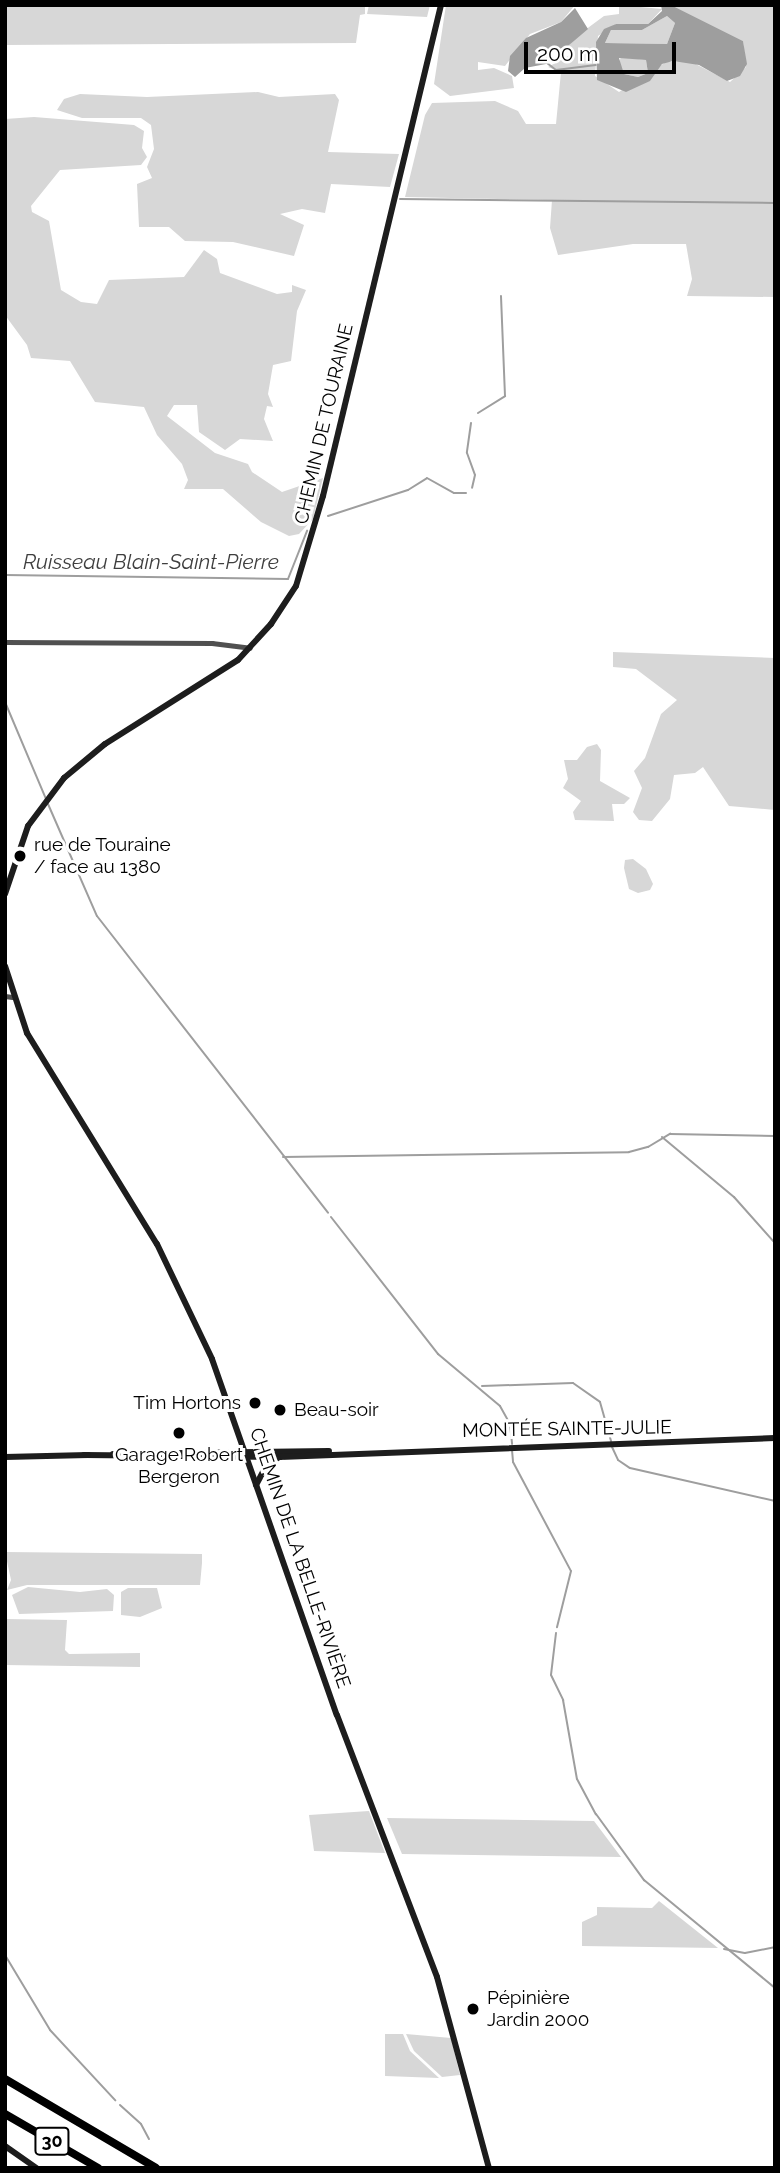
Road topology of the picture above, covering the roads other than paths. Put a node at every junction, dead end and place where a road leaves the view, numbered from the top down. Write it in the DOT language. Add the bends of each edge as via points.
graph roads {
  1 [pos="441,5"];
  2 [pos="5,642"];
  3 [pos="251,648"];
  4 [pos="5,894"];
  5 [pos="5,966"];
  6 [pos="9,996"];
  7 [pos="775,1438"];
  8 [pos="359,1452"];
  9 [pos="247,1454"];
  10 [pos="5,1457"];
  11 [pos="280,1457"];
  12 [pos="256,1485"];
  13 [pos="5,2079"];
  14 [pos="5,2113"];
  15 [pos="5,2146"];
  16 [pos="37,2168"];
  17 [pos="98,2168"];
  18 [pos="156,2168"];
  19 [pos="489,2168"];
  1 -- 3 [label="street, CHEMIN DE TOURAINE" via="309,548 288,599"];
  2 -- 3 [label="street" via="212,642"];
  3 -- 4 [label="street, CHEMIN DE TOURAINE" via="220,674 98,748 48,795 19,847"];
  5 -- 6 [label="street"];
  6 -- 9 [label="street, CHEMIN DE LA BELLE-RIVIÈRE" via="173,1273"];
  7 -- 8 [label="street, MONTÉE SAINTE-JULIE"];
  8 -- 9 [label="street, MONTÉE SAINTE-JULIE"];
  8 -- 11 [label="street, MONTÉE SAINTE-JULIE"];
  9 -- 10 [label="street, MONTÉE SAINTE-JULIE"];
  9 -- 11 [label="street, MONTÉE SAINTE-JULIE"];
  9 -- 12 [label="street, CHEMIN DE LA BELLE-RIVIÈRE"];
  11 -- 12 [label="street" via="265,1468"];
  12 -- 19 [label="street, CHEMIN DE LA BELLE-RIVIÈRE" via="431,1961"];
  13 -- 18 [label="highway, 30"];
  14 -- 17 [label="highway, 30"];
  15 -- 16 [label="street"];
}
